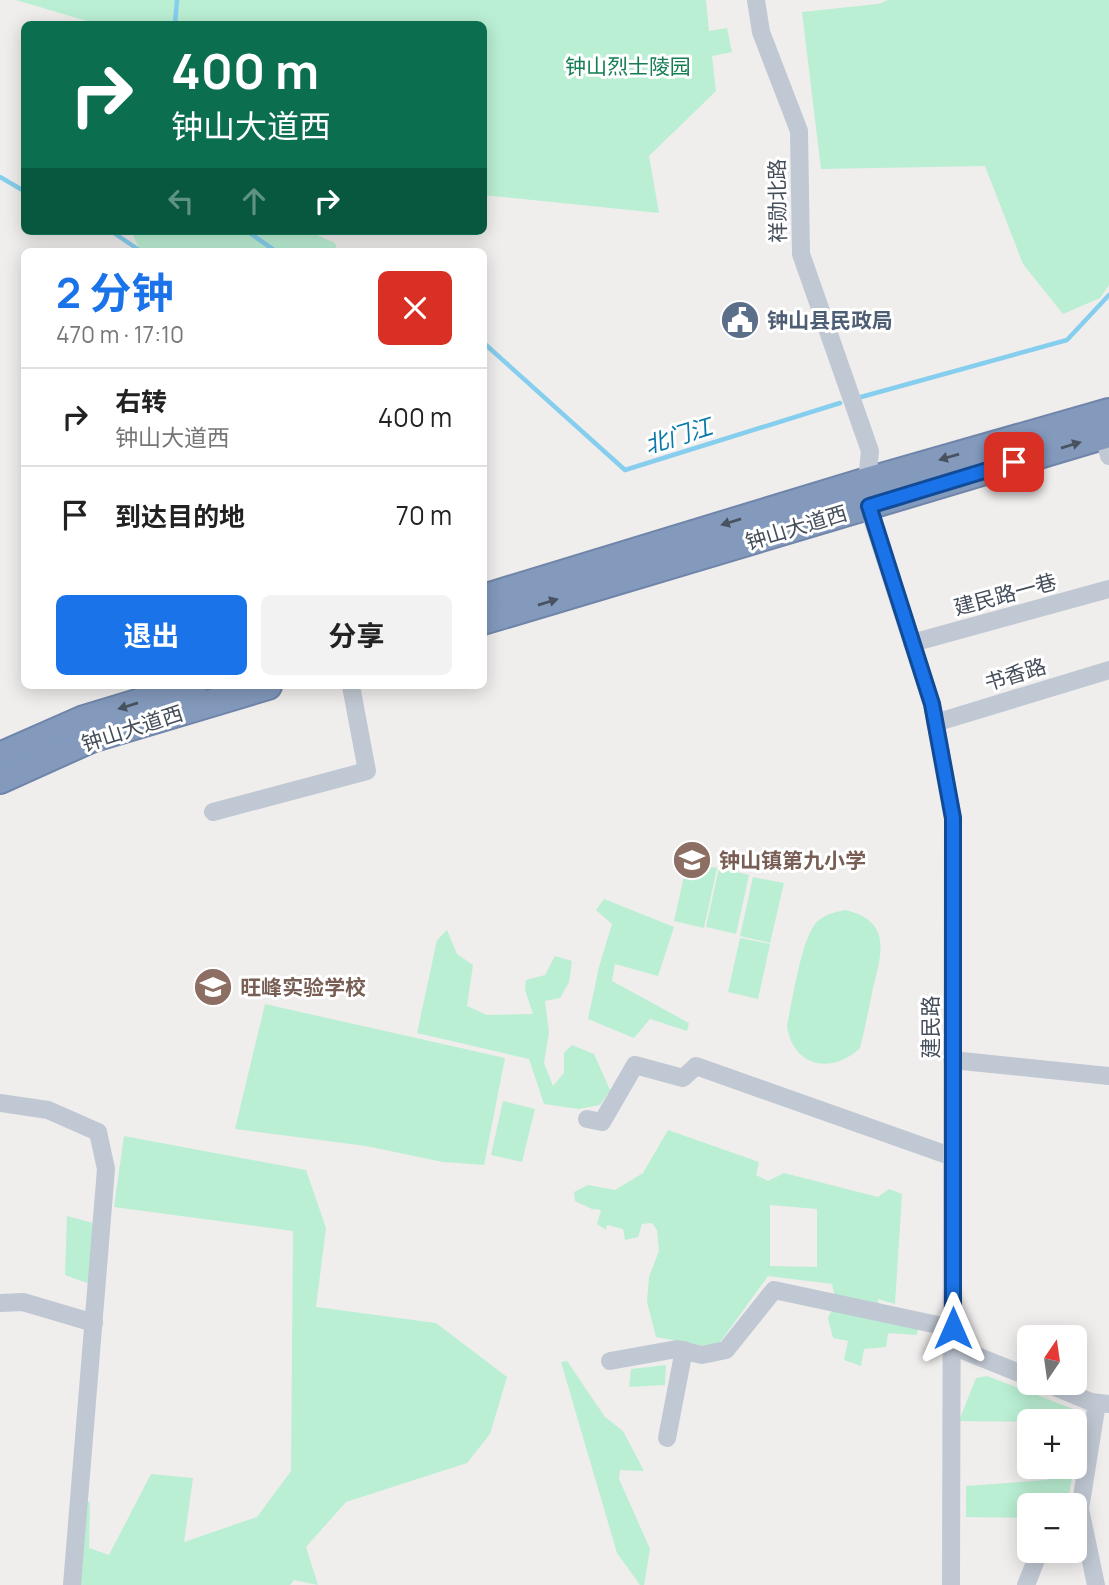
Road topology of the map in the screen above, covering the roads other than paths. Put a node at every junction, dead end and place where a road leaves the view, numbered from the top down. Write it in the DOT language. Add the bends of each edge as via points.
graph roads {
  1 [pos="756,0"];
  2 [pos="1106,430"];
  3 [pos="868,493"];
  4 [pos="1109,589"];
  5 [pos="487,597"];
  6 [pos="487,620"];
  7 [pos="912,643"];
  8 [pos="1109,670"];
  9 [pos="183,689"];
  10 [pos="258,689"];
  11 [pos="352,689"];
  12 [pos="935,723"];
  13 [pos="0,756"];
  14 [pos="0,780"];
  15 [pos="213,812"];
  16 [pos="953,1060"];
  17 [pos="1109,1076"];
  18 [pos="0,1103"];
  19 [pos="587,1119"];
  20 [pos="953,1157"];
  21 [pos="0,1303"];
  22 [pos="94,1324"];
  23 [pos="953,1337"];
  24 [pos="684,1350"];
  25 [pos="610,1361"];
  26 [pos="1017,1371"];
  27 [pos="1078,1395"];
  28 [pos="1103,1404"];
  29 [pos="667,1438"];
  30 [pos="1081,1493"];
  31 [pos="1087,1549"];
  32 [pos="1035,1563"];
  33 [pos="72,1585"];
  34 [pos="951,1585"];
  35 [pos="1026,1585"];
  36 [pos="1096,1585"];
  1 -- 3 [label="street, 祥勋北路" via="761,32 799,131 801,254 870,452"];
  2 -- 3 [label="highway, 钟山大道西"];
  3 -- 5 [label="highway, 钟山大道西, one-way"];
  6 -- 3 [label="highway, 钟山大道西, one-way"];
  3 -- 7 [label="street, 建民路"];
  4 -- 7 [label="street, 建民路一巷"];
  7 -- 12 [label="street, 建民路"];
  8 -- 12 [label="street, 书香路"];
  9 -- 13 [label="highway, 钟山大道西, one-way" via="84,719"];
  10 -- 14 [label="highway, 钟山大道西" via="91,739"];
  11 -- 15 [label="street" via="367,771"];
  12 -- 16 [label="street, 建民路" via="953,818"];
  16 -- 17 [label="street"];
  16 -- 20 [label="street, 建民路"];
  18 -- 22 [label="street" via="48,1110 98,1132 106,1169"];
  19 -- 20 [label="street" via="602,1122 635,1065 683,1078 696,1066"];
  20 -- 23 [label="street, 建民路"];
  21 -- 22 [label="street" via="23,1302"];
  22 -- 33 [label="street"];
  23 -- 24 [label="street" via="774,1290 726,1350 702,1354"];
  23 -- 26 [label="street"];
  23 -- 34 [label="street, 建民路"];
  24 -- 25 [label="street"];
  24 -- 29 [label="street"];
  27 -- 28 [label="street"];
  28 -- 30 [label="street"];
  31 -- 36 [label="street"];
  32 -- 35 [label="street"];
}
